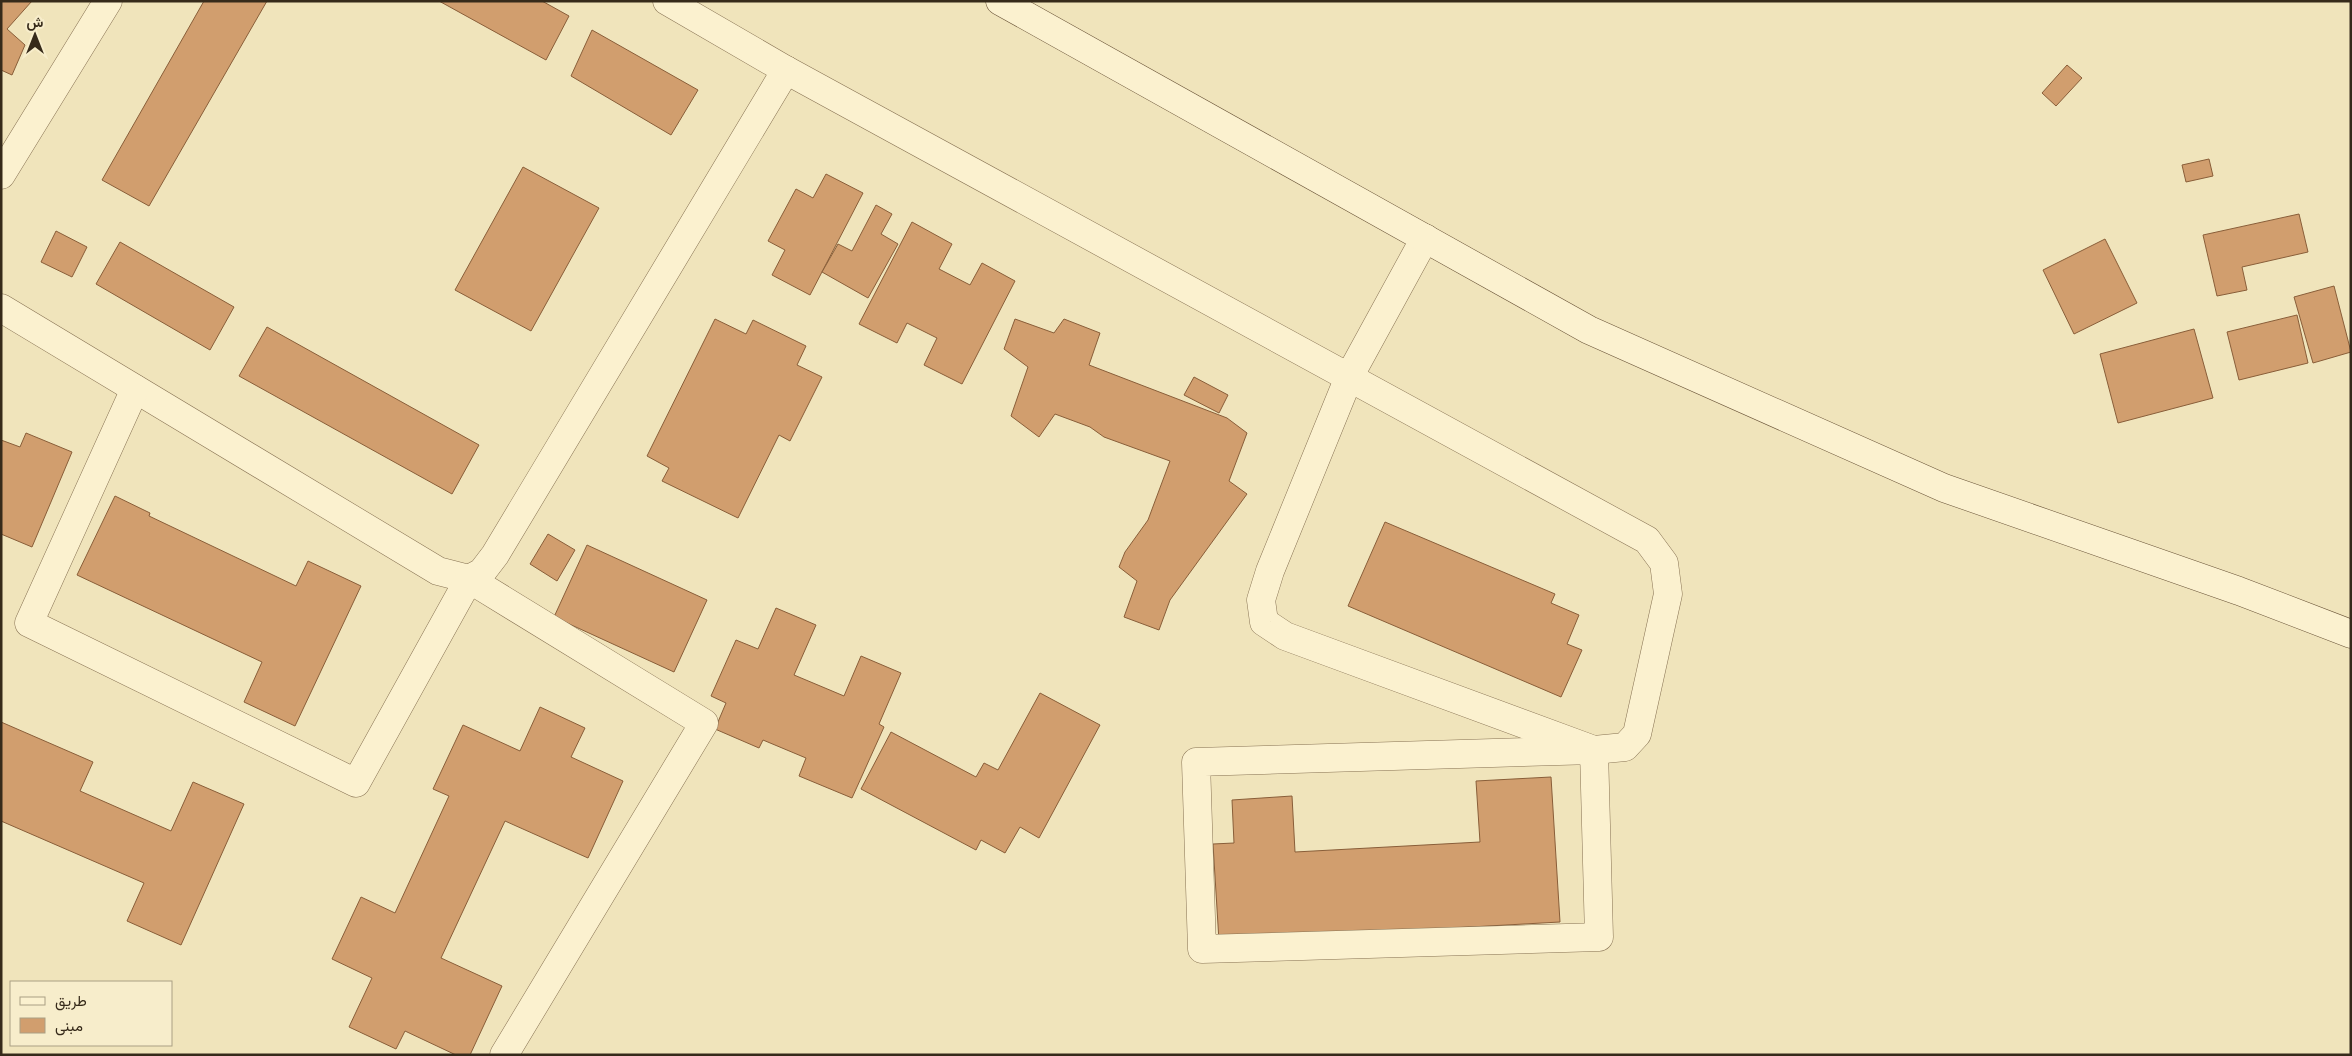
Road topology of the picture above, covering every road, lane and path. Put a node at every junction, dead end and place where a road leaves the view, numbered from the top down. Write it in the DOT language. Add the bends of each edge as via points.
graph roads {
  1 [pos="108,1"];
  2 [pos="667,1"];
  3 [pos="1000,1"];
  4 [pos="786,70"];
  5 [pos="1,175"];
  6 [pos="1425,238"];
  7 [pos="1,308"];
  8 [pos="1349,377"];
  9 [pos="134,389"];
  10 [pos="469,579"];
  11 [pos="2351,634"];
  12 [pos="1594,750"];
  13 [pos="504,1055"];
  1 -- 5 [label="street"];
  2 -- 4 [label="street"];
  3 -- 6 [label="street"];
  4 -- 8 [label="street"];
  4 -- 10 [label="street" via="495,555 482,572"];
  6 -- 8 [label="street"];
  6 -- 11 [label="street" via="1589,330 1944,488"];
  7 -- 9 [label="street"];
  8 -- 12 [label="street" via="1647,540 1664,563 1668,594 1636,734 1625,747"];
  8 -- 12 [label="street" via="1270,570 1261,600 1264,622 1285,636"];
  9 -- 10 [label="street" via="438,571"];
  9 -- 10 [label="street" via="29,623 356,783"];
  10 -- 13 [label="street" via="704,723"];
  12 -- 12 [label="street" via="1599,937 1202,949 1196,762"];
}
